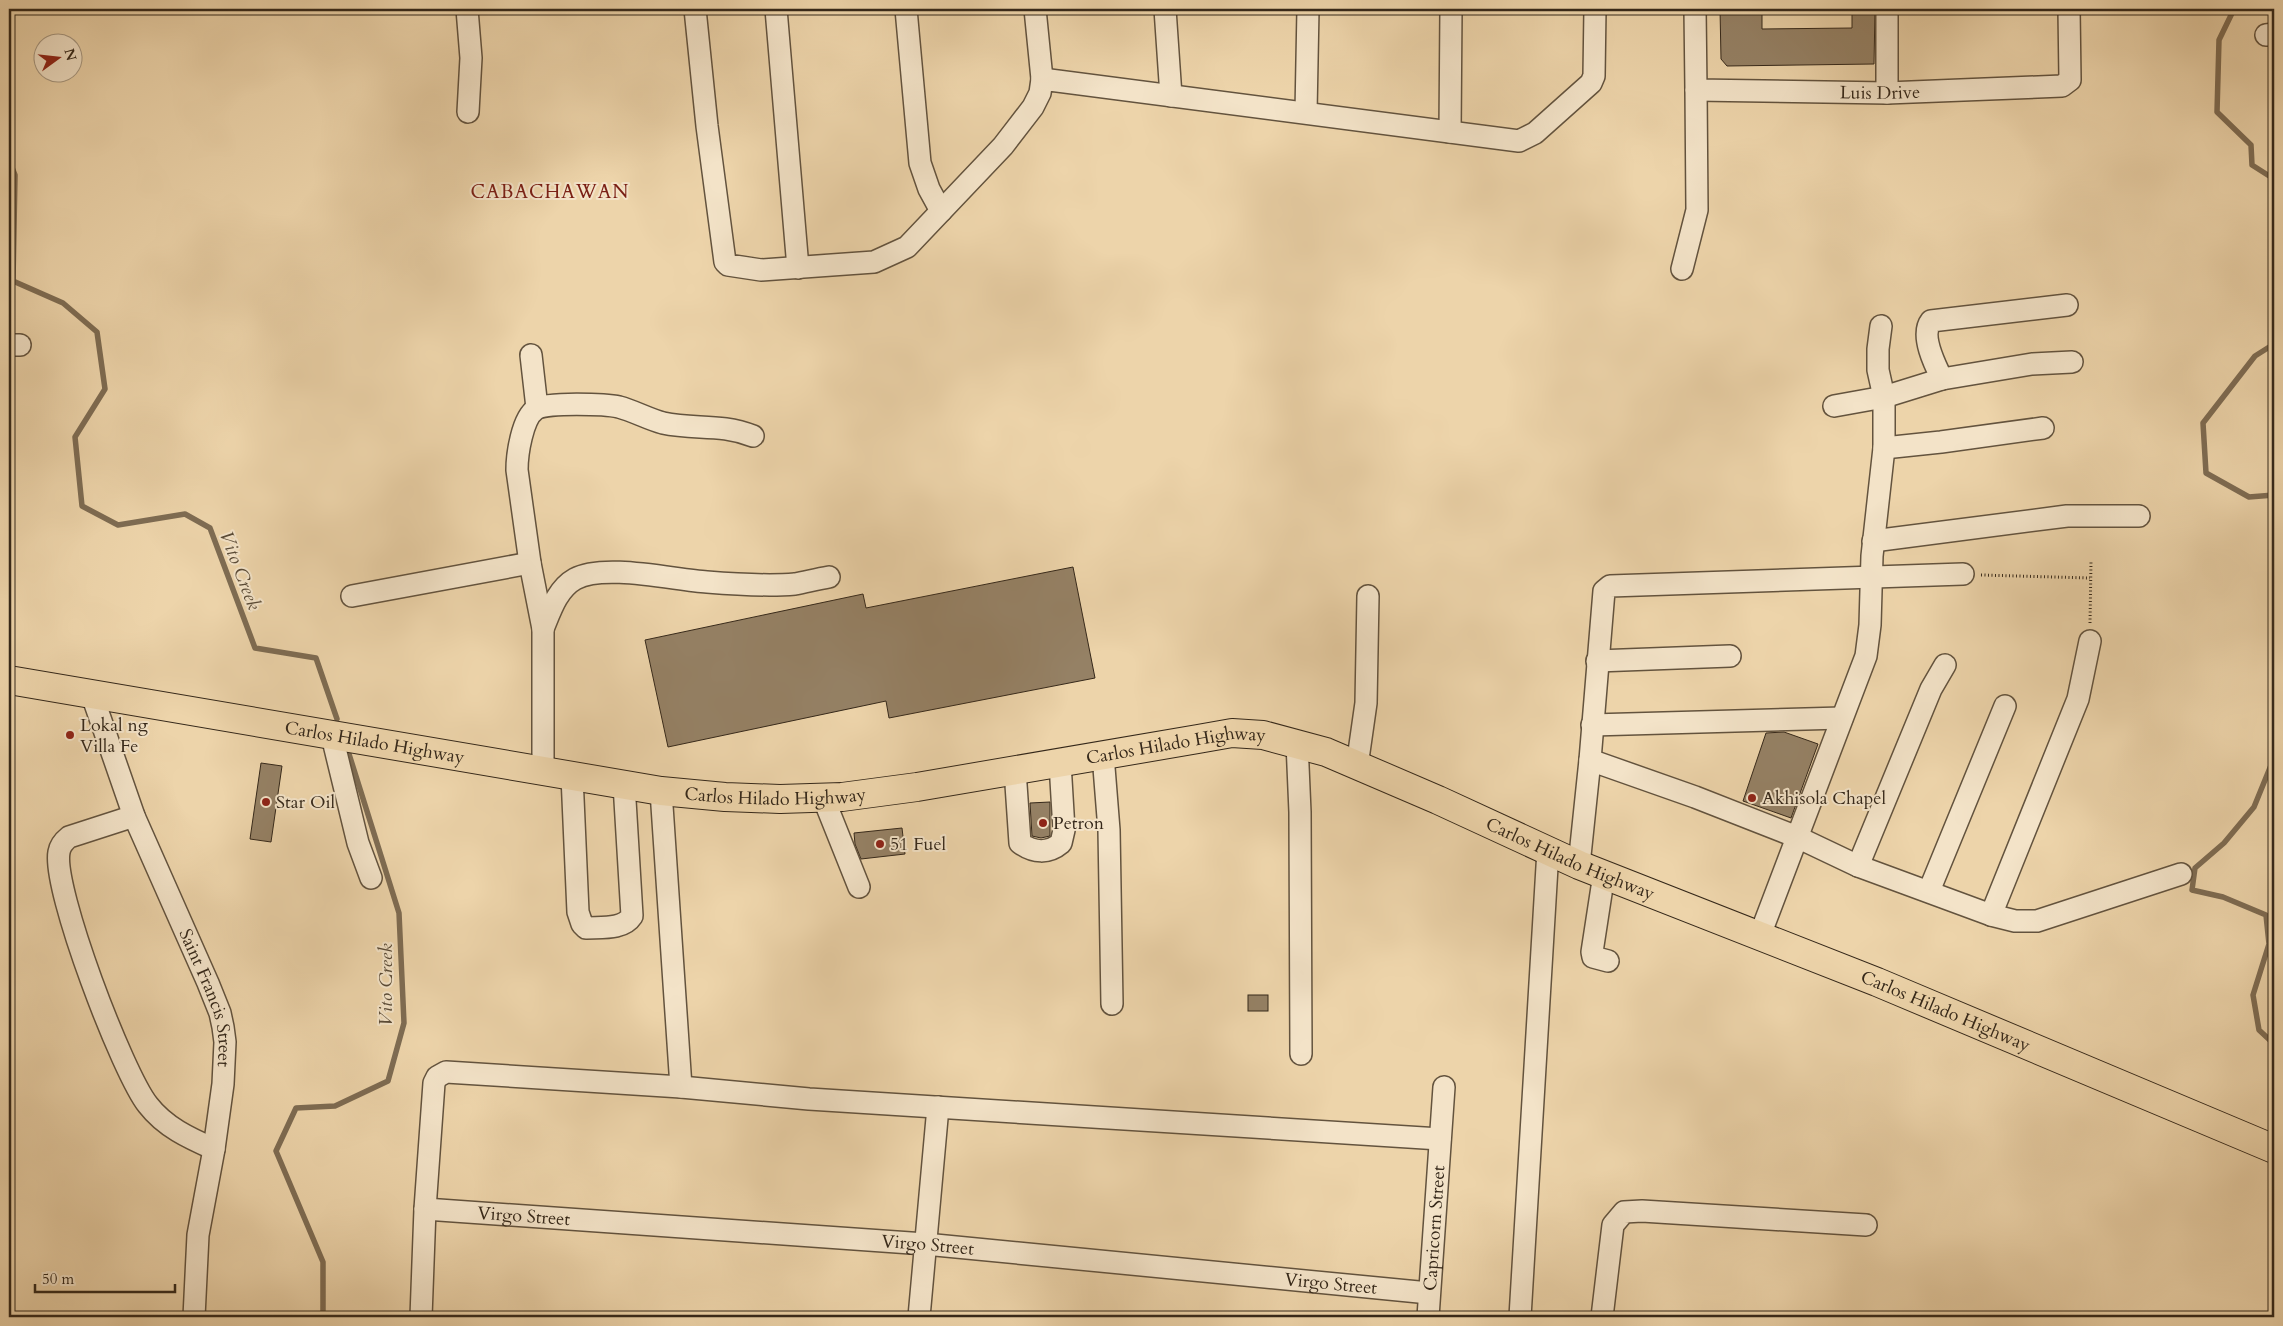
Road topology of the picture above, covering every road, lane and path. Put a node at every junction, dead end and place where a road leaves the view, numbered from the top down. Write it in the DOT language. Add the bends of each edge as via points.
graph roads {
  1 [pos="467,9"];
  2 [pos="695,9"];
  3 [pos="776,9"];
  4 [pos="906,9"];
  5 [pos="1035,9"];
  6 [pos="1165,9"];
  7 [pos="1308,9"];
  8 [pos="1451,9"];
  9 [pos="1595,9"];
  10 [pos="1695,9"];
  11 [pos="1887,9"];
  12 [pos="2069,9"];
  13 [pos="1042,79"];
  14 [pos="1696,90"];
  15 [pos="1888,93"];
  16 [pos="1171,96"];
  17 [pos="468,112"];
  18 [pos="1306,112"];
  19 [pos="1450,132"];
  20 [pos="941,211"];
  21 [pos="798,268"];
  22 [pos="1682,269"];
  23 [pos="2067,305"];
  24 [pos="1881,326"];
  25 [pos="532,355"];
  26 [pos="2072,362"];
  27 [pos="1942,379"];
  28 [pos="1884,397"];
  29 [pos="1834,406"];
  30 [pos="537,408"];
  31 [pos="2043,428"];
  32 [pos="753,436"];
  33 [pos="1884,448"];
  34 [pos="2138,516"];
  35 [pos="1874,541"];
  36 [pos="2090,561"];
  37 [pos="530,563"];
  38 [pos="1963,574"];
  39 [pos="1871,576"];
  40 [pos="828,577"];
  41 [pos="2090,578"];
  42 [pos="352,596"];
  43 [pos="1368,596"];
  44 [pos="543,629"];
  45 [pos="2090,641"];
  46 [pos="1730,656"];
  47 [pos="1597,661"];
  48 [pos="1945,665"];
  49 [pos="9,680"];
  50 [pos="92,695"];
  51 [pos="2005,706"];
  52 [pos="1842,718"];
  53 [pos="1592,725"];
  54 [pos="332,736"];
  55 [pos="1297,743"];
  56 [pos="1103,755"];
  57 [pos="1590,760"];
  58 [pos="1060,763"];
  59 [pos="1357,766"];
  60 [pos="1015,770"];
  61 [pos="543,771"];
  62 [pos="572,776"];
  63 [pos="624,784"];
  64 [pos="661,791"];
  65 [pos="823,797"];
  66 [pos="134,816"];
  67 [pos="1796,837"];
  68 [pos="1548,850"];
  69 [pos="1579,864"];
  70 [pos="1858,866"];
  71 [pos="1604,874"];
  72 [pos="2180,874"];
  73 [pos="371,878"];
  74 [pos="859,887"];
  75 [pos="1929,891"];
  76 [pos="1991,915"];
  77 [pos="1760,935"];
  78 [pos="1608,961"];
  79 [pos="1112,1004"];
  80 [pos="1301,1054"];
  81 [pos="681,1088"];
  82 [pos="1444,1088"];
  83 [pos="938,1107"];
  84 [pos="1440,1139"];
  85 [pos="214,1149"];
  86 [pos="2274,1149"];
  87 [pos="425,1209"];
  88 [pos="1866,1225"];
  89 [pos="925,1244"];
  90 [pos="1429,1293"];
  91 [pos="194,1317"];
  92 [pos="421,1317"];
  93 [pos="919,1317"];
  94 [pos="1428,1317"];
  95 [pos="1520,1317"];
  96 [pos="1602,1317"];
  1 -- 17 [label="street" via="471,66"];
  2 -- 21 [label="street" via="725,262 744,268"];
  3 -- 21 [label="street"];
  4 -- 20 [label="street" via="920,163"];
  5 -- 13 [label="street"];
  6 -- 16 [label="street"];
  7 -- 18 [label="street"];
  8 -- 19 [label="street"];
  9 -- 19 [label="street" via="1592,83 1535,133 1511,142"];
  10 -- 14 [label="street"];
  11 -- 15 [label="street"];
  12 -- 15 [label="street, Luis Drive" via="2070,80 2062,86"];
  13 -- 16 [label="street"];
  13 -- 20 [label="street" via="1033,108 1003,146"];
  14 -- 15 [label="street, Luis Drive"];
  14 -- 22 [label="street" via="1697,210"];
  16 -- 18 [label="street"];
  18 -- 19 [label="street"];
  20 -- 21 [label="street" via="907,247 893,255 874,262"];
  23 -- 27 [label="street" via="1931,321 1927,332 1931,357"];
  24 -- 28 [label="street" via="1878,370"];
  25 -- 30 [label="street"];
  26 -- 27 [label="street" via="2032,364"];
  27 -- 28 [label="street"];
  28 -- 29 [label="street"];
  28 -- 33 [label="street"];
  30 -- 32 [label="street" via="607,405 662,423 717,426"];
  30 -- 37 [label="street" via="525,426 517,456"];
  31 -- 33 [label="street"];
  33 -- 35 [label="street"];
  34 -- 35 [label="street" via="2067,516"];
  35 -- 39 [label="street"];
  36 -- 41 [label="path"];
  37 -- 42 [label="street"];
  37 -- 44 [label="street"];
  38 -- 39 [label="street"];
  38 -- 41 [label="path"];
  39 -- 47 [label="street" via="1608,586 1604,591"];
  39 -- 52 [label="street" via="1866,656"];
  40 -- 44 [label="street" via="794,584 708,582 621,573 588,574 566,585"];
  41 -- 45 [label="path"];
  43 -- 59 [label="street" via="1367,693"];
  44 -- 61 [label="street"];
  45 -- 76 [label="street" via="2078,700"];
  46 -- 47 [label="street"];
  47 -- 53 [label="street"];
  48 -- 70 [label="street" via="1931,689"];
  49 -- 50 [label="main road, Carlos Hilado Highway"];
  50 -- 54 [label="main road, Carlos Hilado Highway"];
  50 -- 66 [label="street, Saint Francis Street"];
  51 -- 75 [label="street"];
  52 -- 53 [label="street"];
  52 -- 67 [label="street"];
  53 -- 57 [label="street"];
  54 -- 61 [label="main road, Carlos Hilado Highway"];
  54 -- 73 [label="street" via="358,843"];
  55 -- 56 [label="main road, Carlos Hilado Highway" via="1263,735 1232,733"];
  55 -- 59 [label="main road, Carlos Hilado Highway"];
  55 -- 80 [label="street"];
  56 -- 58 [label="main road, Carlos Hilado Highway"];
  56 -- 79 [label="street" via="1110,848"];
  57 -- 67 [label="street"];
  57 -- 69 [label="street"];
  58 -- 60 [label="main road, Carlos Hilado Highway"];
  58 -- 60 [label="street" via="1064,830 1061,843 1044,851 1020,844"];
  59 -- 68 [label="main road, Carlos Hilado Highway"];
  60 -- 65 [label="main road, Carlos Hilado Highway" via="918,787"];
  61 -- 62 [label="main road, Carlos Hilado Highway"];
  62 -- 63 [label="main road, Carlos Hilado Highway"];
  62 -- 63 [label="street" via="578,912 586,928 622,925 632,916"];
  63 -- 64 [label="main road, Carlos Hilado Highway"];
  64 -- 65 [label="main road, Carlos Hilado Highway" via="780,799"];
  64 -- 81 [label="street"];
  65 -- 74 [label="street"];
  66 -- 85 [label="street, Saint Francis Street" via="220,1013 225,1042"];
  66 -- 85 [label="street" via="69,837 63,843 58,861 68,907 108,1023 135,1086 160,1120"];
  67 -- 70 [label="street"];
  67 -- 77 [label="street"];
  68 -- 69 [label="main road, Carlos Hilado Highway"];
  68 -- 95 [label="street"];
  69 -- 71 [label="main road, Carlos Hilado Highway"];
  70 -- 75 [label="street"];
  71 -- 77 [label="main road, Carlos Hilado Highway"];
  71 -- 78 [label="street" via="1592,957"];
  72 -- 76 [label="street" via="2037,921 2015,921"];
  75 -- 76 [label="street"];
  77 -- 86 [label="main road, Carlos Hilado Highway"];
  81 -- 83 [label="street"];
  81 -- 87 [label="street" via="452,1072 442,1074 434,1083"];
  82 -- 84 [label="street, Capricorn Street"];
  83 -- 84 [label="street"];
  83 -- 89 [label="street"];
  84 -- 90 [label="street, Capricorn Street"];
  85 -- 91 [label="street, Saint Francis Street" via="198,1235"];
  87 -- 89 [label="street, Virgo Street"];
  87 -- 92 [label="street"];
  88 -- 96 [label="street" via="1624,1212 1612,1225"];
  89 -- 90 [label="street, Virgo Street"];
  89 -- 93 [label="street"];
  90 -- 94 [label="street, Capricorn Street"];
}
